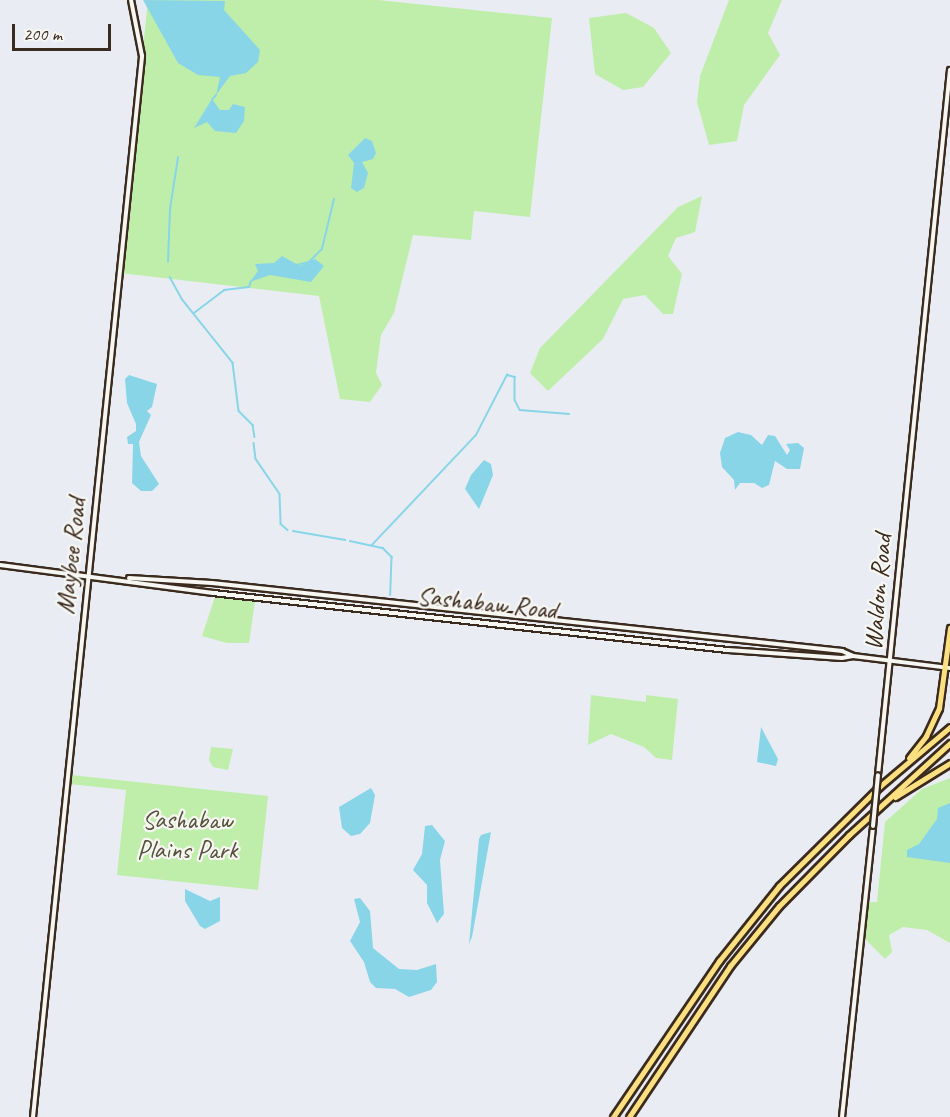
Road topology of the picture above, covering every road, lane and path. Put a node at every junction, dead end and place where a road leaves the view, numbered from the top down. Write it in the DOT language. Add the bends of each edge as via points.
graph roads {
  1 [pos="131,0"];
  2 [pos="950,70"];
  3 [pos="0,565"];
  4 [pos="88,575"];
  5 [pos="116,578"];
  6 [pos="189,581"];
  7 [pos="267,589"];
  8 [pos="183,590"];
  9 [pos="314,594"];
  10 [pos="262,598"];
  11 [pos="387,602"];
  12 [pos="310,604"];
  13 [pos="455,609"];
  14 [pos="377,611"];
  15 [pos="501,614"];
  16 [pos="532,617"];
  17 [pos="448,619"];
  18 [pos="492,623"];
  19 [pos="527,627"];
  20 [pos="950,628"];
  21 [pos="658,631"];
  22 [pos="693,635"];
  23 [pos="651,641"];
  24 [pos="686,645"];
  25 [pos="772,645"];
  26 [pos="826,650"];
  27 [pos="770,653"];
  28 [pos="854,656"];
  29 [pos="826,657"];
  30 [pos="891,659"];
  31 [pos="948,667"];
  32 [pos="950,727"];
  33 [pos="950,743"];
  34 [pos="950,763"];
  35 [pos="883,784"];
  36 [pos="884,805"];
  37 [pos="33,1117"];
  38 [pos="613,1117"];
  39 [pos="629,1117"];
  40 [pos="842,1117"];
  1 -- 4 [label="main road, Maybee Road" via="142,56"];
  2 -- 30 [label="main road, Waldon Road"];
  3 -- 4 [label="main road, Sashabaw Road"];
  4 -- 5 [label="main road, Sashabaw Road"];
  4 -- 37 [label="main road, Maybee Road"];
  5 -- 6 [label="main road, Sashabaw Road"];
  5 -- 8 [label="main road, Sashabaw Road"];
  6 -- 7 [label="main road, Sashabaw Road"];
  6 -- 8 [label="main road" via="182,584"];
  7 -- 9 [label="main road, Sashabaw Road"];
  7 -- 10 [label="main road" via="268,595"];
  8 -- 10 [label="main road, Sashabaw Road"];
  9 -- 11 [label="main road, Sashabaw Road"];
  9 -- 12 [label="main road" via="306,598"];
  10 -- 12 [label="main road, Sashabaw Road"];
  11 -- 13 [label="main road, Sashabaw Road"];
  11 -- 14 [label="main road" via="387,608"];
  12 -- 14 [label="main road, Sashabaw Road"];
  13 -- 15 [label="main road, Sashabaw Road"];
  13 -- 17 [label="main road" via="447,612"];
  14 -- 17 [label="main road, Sashabaw Road"];
  15 -- 16 [label="main road, Sashabaw Road"];
  15 -- 18 [label="main road" via="502,621"];
  16 -- 19 [label="main road" via="526,621"];
  16 -- 21 [label="main road, Sashabaw Road"];
  17 -- 18 [label="main road, Sashabaw Road"];
  18 -- 19 [label="main road, Sashabaw Road"];
  19 -- 23 [label="main road, Sashabaw Road"];
  20 -- 31 [label="highway"];
  21 -- 22 [label="main road, Sashabaw Road"];
  21 -- 23 [label="main road" via="658,638"];
  22 -- 24 [label="main road"];
  22 -- 25 [label="main road, Sashabaw Road"];
  23 -- 24 [label="main road, Sashabaw Road"];
  24 -- 27 [label="main road, Sashabaw Road"];
  25 -- 26 [label="main road, Sashabaw Road"];
  25 -- 27 [label="main road"];
  26 -- 28 [label="main road, Sashabaw Road"];
  26 -- 29 [label="main road"];
  27 -- 29 [label="main road, Sashabaw Road"];
  28 -- 29 [label="main road, Sashabaw Road"];
  28 -- 30 [label="main road, Sashabaw Road"];
  30 -- 31 [label="main road, Sashabaw Road"];
  30 -- 40 [label="main road, Waldon Road, bridge"];
  31 -- 35 [label="highway" via="941,701 926,736"];
  32 -- 35 [label="highway"];
  33 -- 36 [label="highway"];
  34 -- 36 [label="highway"];
  35 -- 38 [label="highway" via="817,846 753,916"];
  36 -- 39 [label="highway" via="795,887 746,945"];
}
